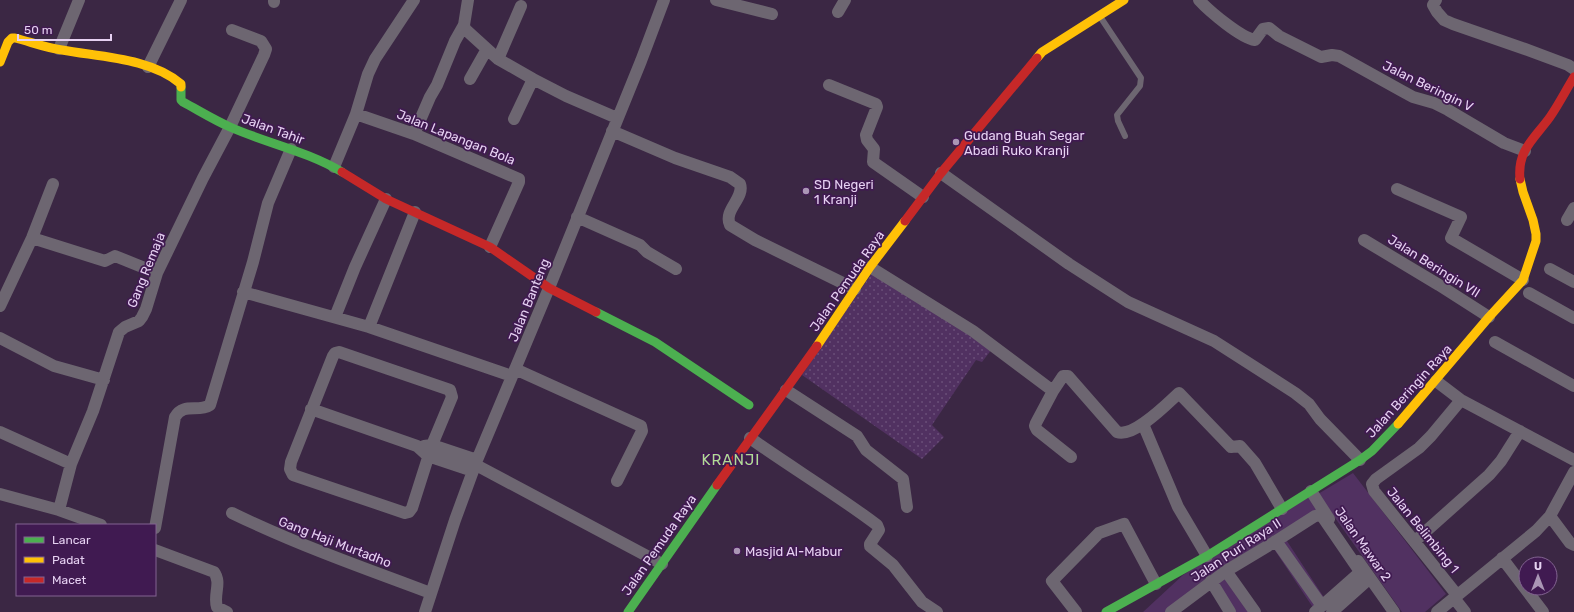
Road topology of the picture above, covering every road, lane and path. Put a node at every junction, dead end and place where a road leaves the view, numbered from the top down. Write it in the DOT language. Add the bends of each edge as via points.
graph roads {
  1 [pos="80,0"];
  2 [pos="181,0"];
  3 [pos="414,0"];
  4 [pos="468,0"];
  5 [pos="664,0"];
  6 [pos="716,0"];
  7 [pos="845,0"];
  8 [pos="1124,0"];
  9 [pos="1199,0"];
  10 [pos="1435,2"];
  11 [pos="521,6"];
  12 [pos="838,12"];
  13 [pos="772,14"];
  14 [pos="1099,15"];
  15 [pos="464,25"];
  16 [pos="232,30"];
  17 [pos="487,49"];
  18 [pos="59,50"];
  19 [pos="498,59"];
  20 [pos="0,62"];
  21 [pos="148,67"];
  22 [pos="1574,69"];
  23 [pos="1574,77"];
  24 [pos="470,79"];
  25 [pos="533,79"];
  26 [pos="829,85"];
  27 [pos="356,114"];
  28 [pos="617,118"];
  29 [pos="514,119"];
  30 [pos="230,127"];
  31 [pos="612,131"];
  32 [pos="414,134"];
  33 [pos="1126,136"];
  34 [pos="291,149"];
  35 [pos="1525,151"];
  36 [pos="334,167"];
  37 [pos="942,173"];
  38 [pos="53,184"];
  39 [pos="1397,189"];
  40 [pos="923,197"];
  41 [pos="386,199"];
  42 [pos="1574,208"];
  43 [pos="415,212"];
  44 [pos="577,217"];
  45 [pos="1567,220"];
  46 [pos="32,238"];
  47 [pos="1364,240"];
  48 [pos="490,247"];
  49 [pos="870,267"];
  50 [pos="676,269"];
  51 [pos="1550,269"];
  52 [pos="158,273"];
  53 [pos="1522,280"];
  54 [pos="1574,282"];
  55 [pos="549,288"];
  56 [pos="855,289"];
  57 [pos="243,292"];
  58 [pos="1529,293"];
  59 [pos="0,306"];
  60 [pos="335,317"];
  61 [pos="1489,317"];
  62 [pos="1574,318"];
  63 [pos="369,327"];
  64 [pos="0,338"];
  65 [pos="1495,342"];
  66 [pos="514,372"];
  67 [pos="104,380"];
  68 [pos="1442,385"];
  69 [pos="1574,386"];
  70 [pos="786,390"];
  71 [pos="1053,391"];
  72 [pos="1461,400"];
  73 [pos="749,405"];
  74 [pos="311,410"];
  75 [pos="1143,424"];
  76 [pos="1520,431"];
  77 [pos="0,432"];
  78 [pos="750,438"];
  79 [pos="430,451"];
  80 [pos="1071,457"];
  81 [pos="1360,460"];
  82 [pos="1574,460"];
  83 [pos="71,464"];
  84 [pos="475,465"];
  85 [pos="1574,472"];
  86 [pos="617,481"];
  87 [pos="1311,491"];
  88 [pos="0,494"];
  89 [pos="907,507"];
  90 [pos="1282,509"];
  91 [pos="59,510"];
  92 [pos="232,513"];
  93 [pos="1550,516"];
  94 [pos="98,524"];
  95 [pos="156,524"];
  96 [pos="1276,541"];
  97 [pos="1415,541"];
  98 [pos="1573,545"];
  99 [pos="156,550"];
  100 [pos="1207,556"];
  101 [pos="1502,558"];
  102 [pos="662,564"];
  103 [pos="1226,571"];
  104 [pos="1370,578"];
  105 [pos="1211,581"];
  106 [pos="1156,584"];
  107 [pos="430,593"];
  108 [pos="1455,596"];
  109 [pos="1323,610"];
  110 [pos="227,612"];
  111 [pos="426,612"];
  112 [pos="628,612"];
  113 [pos="937,612"];
  114 [pos="1076,612"];
  115 [pos="1106,612"];
  116 [pos="1171,612"];
  117 [pos="1230,612"];
  118 [pos="1255,612"];
  119 [pos="1394,612"];
  120 [pos="1437,612"];
  121 [pos="1465,612"];
  122 [pos="1543,612"];
  1 -- 18 [label="street"];
  2 -- 21 [label="street"];
  3 -- 27 [label="street" via="375,59"];
  4 -- 15 [label="street"];
  5 -- 28 [label="street, Jalan Banteng"];
  6 -- 13 [label="street"];
  7 -- 12 [label="street"];
  8 -- 14 [label="street, Jalan Pemuda Raya"];
  9 -- 35 [label="street, Jalan Beringin V" via="1242,35 1255,40 1263,29 1269,28 1279,36 1321,57 1339,56 1413,97 1434,103 1504,143"];
  10 -- 22 [label="street" via="1437,12 1444,20"];
  11 -- 19 [label="street"];
  14 -- 33 [label="lane" via="1140,78 1140,86 1117,115"];
  14 -- 37 [label="street, Jalan Pemuda Raya" via="1042,52"];
  15 -- 17 [label="street"];
  15 -- 32 [label="street"];
  16 -- 30 [label="street, Gang Remaja" via="261,41 266,49"];
  17 -- 19 [label="street"];
  17 -- 24 [label="street"];
  18 -- 20 [label="street, Jalan Tahir" via="12,38"];
  18 -- 21 [label="street, Jalan Tahir"];
  19 -- 25 [label="street"];
  21 -- 30 [label="street, Jalan Tahir" via="167,73 180,82 183,102"];
  23 -- 35 [label="street, Jalan Beringin Raya"];
  25 -- 28 [label="street"];
  25 -- 29 [label="street"];
  26 -- 40 [label="street" via="876,104 866,135 874,149 873,162"];
  27 -- 32 [label="street, Jalan Lapangan Bola"];
  27 -- 36 [label="street"];
  28 -- 31 [label="street, Jalan Banteng"];
  30 -- 34 [label="street, Jalan Tahir"];
  30 -- 52 [label="street, Gang Remaja"];
  31 -- 44 [label="street, Jalan Banteng"];
  31 -- 56 [label="street" via="734,180 740,184 741,190 728,216 730,225"];
  32 -- 48 [label="street, Jalan Lapangan Bola" via="519,179"];
  34 -- 36 [label="street, Jalan Tahir"];
  34 -- 57 [label="street" via="268,203"];
  35 -- 53 [label="street, Jalan Beringin Raya" via="1520,162 1520,179 1531,213 1536,241"];
  36 -- 41 [label="street, Jalan Tahir"];
  37 -- 40 [label="street, Jalan Pemuda Raya"];
  37 -- 81 [label="street" via="1069,264 1128,302 1214,340 1295,393 1309,404"];
  38 -- 46 [label="street"];
  39 -- 53 [label="street" via="1461,217 1451,238"];
  40 -- 49 [label="street, Jalan Pemuda Raya"];
  41 -- 43 [label="street, Jalan Tahir"];
  41 -- 60 [label="street"];
  42 -- 45 [label="street"];
  43 -- 48 [label="street, Jalan Tahir"];
  43 -- 63 [label="street"];
  44 -- 50 [label="street" via="640,246"];
  44 -- 55 [label="street, Jalan Banteng"];
  46 -- 52 [label="street" via="105,261 115,256"];
  46 -- 59 [label="street"];
  47 -- 61 [label="street, Jalan Beringin VII"];
  48 -- 55 [label="street, Jalan Tahir"];
  49 -- 56 [label="street, Jalan Pemuda Raya"];
  49 -- 71 [label="street" via="973,331"];
  51 -- 54 [label="street"];
  52 -- 67 [label="street, Gang Remaja" via="142,317 119,332"];
  53 -- 61 [label="street, Jalan Beringin Raya"];
  55 -- 66 [label="street, Jalan Banteng"];
  55 -- 73 [label="street, Jalan Tahir" via="655,342"];
  56 -- 70 [label="street, Jalan Pemuda Raya"];
  57 -- 60 [label="street"];
  57 -- 95 [label="street" via="210,405 182,409 175,417"];
  58 -- 62 [label="street"];
  60 -- 63 [label="street"];
  61 -- 68 [label="street, Jalan Beringin Raya"];
  63 -- 66 [label="street"];
  64 -- 67 [label="street" via="54,366"];
  65 -- 69 [label="street"];
  66 -- 84 [label="street, Jalan Banteng"];
  66 -- 86 [label="street" via="641,426 642,431"];
  67 -- 83 [label="street, Gang Remaja"];
  68 -- 72 [label="street"];
  68 -- 81 [label="street, Jalan Beringin Raya"];
  70 -- 78 [label="street, Jalan Pemuda Raya"];
  70 -- 89 [label="street" via="857,436 866,450 903,479"];
  71 -- 75 [label="street" via="1063,376 1067,375 1120,434"];
  71 -- 80 [label="street" via="1035,426"];
  72 -- 76 [label="street"];
  72 -- 97 [label="street, Jalan Belimbing 1" via="1419,448 1372,484 1374,491"];
  74 -- 79 [label="street"];
  74 -- 79 [label="street" via="333,356 339,352 450,390 452,397"];
  74 -- 79 [label="street" via="291,462 290,469 293,475 405,513 412,508"];
  75 -- 90 [label="street" via="1179,393 1231,447 1240,446 1255,463"];
  75 -- 100 [label="street" via="1178,507"];
  76 -- 82 [label="street"];
  76 -- 97 [label="street" via="1502,461 1489,475"];
  77 -- 83 [label="street"];
  78 -- 102 [label="street, Jalan Pemuda Raya"];
  78 -- 113 [label="street" via="792,468 846,501 877,525 879,530 870,546 893,565 922,602"];
  79 -- 84 [label="street"];
  81 -- 87 [label="street, Jalan Beringin Raya"];
  83 -- 91 [label="street, Gang Remaja"];
  84 -- 102 [label="street"];
  84 -- 107 [label="street, Jalan Banteng"];
  85 -- 93 [label="street"];
  87 -- 90 [label="street, Jalan Beringin Raya"];
  87 -- 104 [label="street, Jalan Mawar 2"];
  88 -- 91 [label="street"];
  90 -- 100 [label="street, Jalan Beringin Raya"];
  91 -- 94 [label="street"];
  92 -- 107 [label="street, Gang Haji Murtadho" via="270,532"];
  93 -- 98 [label="street"];
  93 -- 101 [label="street" via="1536,531"];
  96 -- 103 [label="street, Jalan Puri Raya II"];
  96 -- 109 [label="street"];
  96 -- 109 [label="street, Jalan Puri Raya II" via="1315,516 1322,516 1359,570"];
  97 -- 108 [label="street, Jalan Belimbing 1"];
  99 -- 110 [label="street" via="214,572 218,581 215,601 217,607"];
  100 -- 106 [label="street, Jalan Beringin Raya"];
  101 -- 108 [label="street"];
  101 -- 122 [label="street"];
  102 -- 112 [label="street, Jalan Pemuda Raya"];
  103 -- 105 [label="street, Jalan Puri Raya II"];
  103 -- 118 [label="street"];
  104 -- 109 [label="street"];
  104 -- 119 [label="street, Jalan Mawar 2"];
  105 -- 116 [label="street, Jalan Puri Raya II"];
  105 -- 117 [label="street"];
  106 -- 114 [label="street" via="1124,524 1099,533 1052,581"];
  106 -- 115 [label="street, Jalan Beringin Raya"];
  107 -- 111 [label="street, Jalan Banteng"];
  108 -- 120 [label="street"];
  108 -- 121 [label="street, Jalan Belimbing 1"];
}
